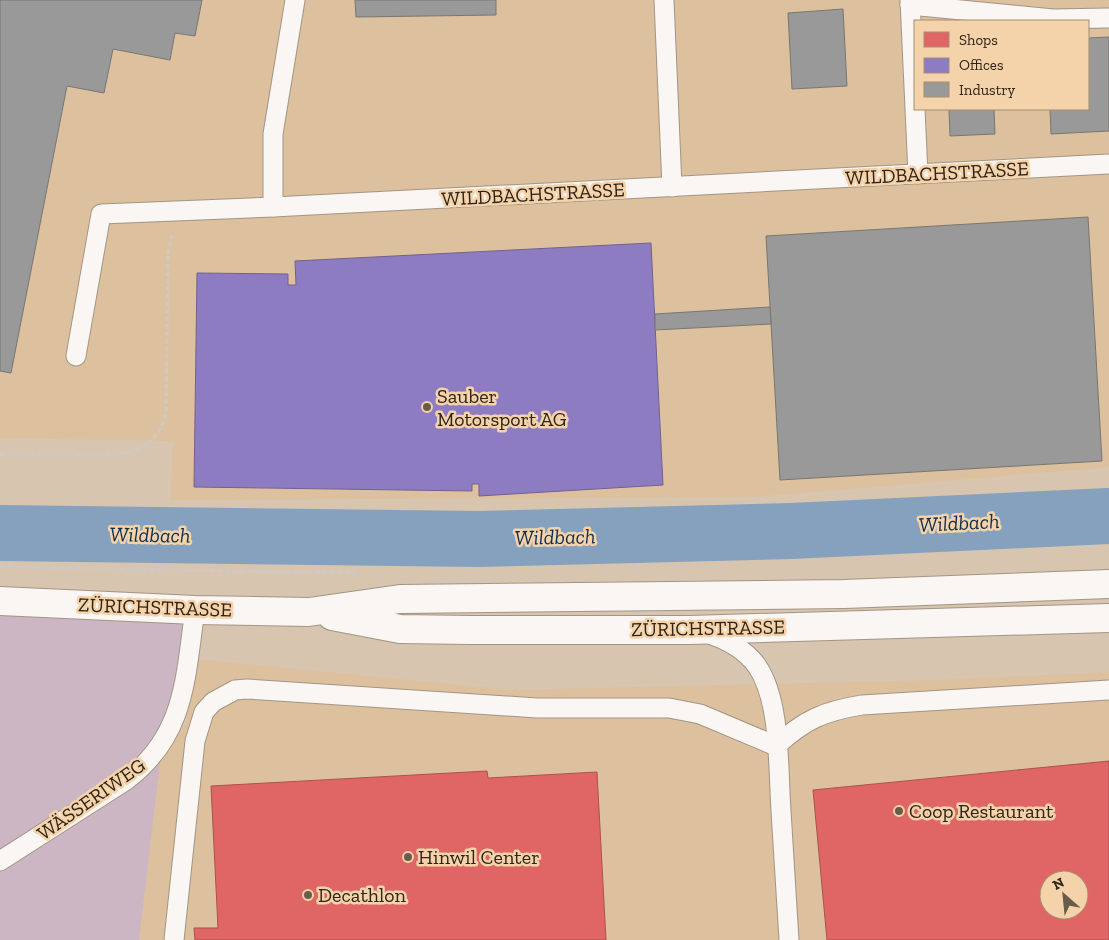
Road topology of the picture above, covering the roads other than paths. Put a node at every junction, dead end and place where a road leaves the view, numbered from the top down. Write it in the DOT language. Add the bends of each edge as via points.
graph roads {
  1 [pos="296,0"];
  2 [pos="664,0"];
  3 [pos="910,2"];
  4 [pos="1109,18"];
  5 [pos="914,88"];
  6 [pos="915,110"];
  7 [pos="1109,164"];
  8 [pos="918,174"];
  9 [pos="672,187"];
  10 [pos="273,207"];
  11 [pos="76,356"];
  12 [pos="1109,584"];
  13 [pos="0,601"];
  14 [pos="195,610"];
  15 [pos="310,612"];
  16 [pos="1109,618"];
  17 [pos="690,630"];
  18 [pos="1109,690"];
  19 [pos="776,746"];
  20 [pos="0,861"];
  21 [pos="174,940"];
  22 [pos="789,940"];
  1 -- 10 [label="lane" via="273,134"];
  2 -- 9 [label="lane"];
  3 -- 4 [label="lane" via="1053,20"];
  3 -- 5 [label="lane"];
  6 -- 8 [label="lane"];
  7 -- 8 [label="lane, WILDBACHSTRASSE"];
  8 -- 9 [label="lane, WILDBACHSTRASSE"];
  9 -- 10 [label="lane, WILDBACHSTRASSE"];
  10 -- 11 [label="lane, WILDBACHSTRASSE" via="101,214"];
  12 -- 15 [label="main road, ZÜRICHSTRASSE" via="844,594 400,599"];
  13 -- 14 [label="main road, ZÜRICHSTRASSE"];
  14 -- 15 [label="main road, ZÜRICHSTRASSE"];
  14 -- 20 [label="lane, WÄSSERIWEG" via="182,701 172,728 158,750 138,772"];
  15 -- 17 [label="main road, ZÜRICHSTRASSE" via="400,629"];
  16 -- 17 [label="main road, ZÜRICHSTRASSE"];
  17 -- 19 [label="lane" via="729,643 756,665 767,688"];
  18 -- 19 [label="lane" via="862,705 812,718"];
  19 -- 21 [label="lane" via="700,714 669,708 537,708 282,689 235,690 213,702 204,712 195,741"];
  19 -- 22 [label="lane"];
}
